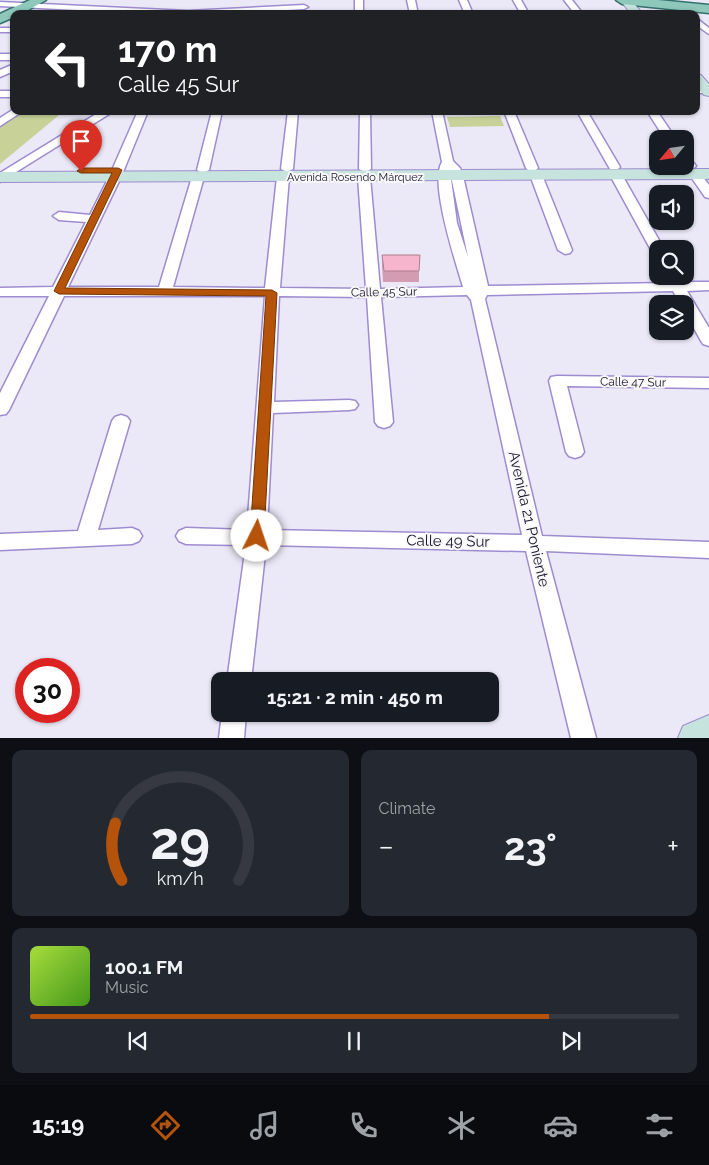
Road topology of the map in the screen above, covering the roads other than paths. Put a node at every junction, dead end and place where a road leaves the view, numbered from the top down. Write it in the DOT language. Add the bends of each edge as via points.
graph roads {
  1 [pos="130,0"];
  2 [pos="568,0"];
  3 [pos="709,2"];
  4 [pos="29,3"];
  5 [pos="0,4"];
  6 [pos="628,5"];
  7 [pos="304,7"];
  8 [pos="687,7"];
  9 [pos="709,8"];
  10 [pos="16,10"];
  11 [pos="95,10"];
  12 [pos="117,10"];
  13 [pos="268,10"];
  14 [pos="576,10"];
  15 [pos="0,13"];
  16 [pos="13,115"];
  17 [pos="101,115"];
  18 [pos="141,115"];
  19 [pos="216,115"];
  20 [pos="292,115"];
  21 [pos="365,115"];
  22 [pos="438,115"];
  23 [pos="511,115"];
  24 [pos="584,115"];
  25 [pos="655,115"];
  26 [pos="0,123"];
  27 [pos="665,130"];
  28 [pos="649,167"];
  29 [pos="696,167"];
  30 [pos="449,170"];
  31 [pos="534,171"];
  32 [pos="615,171"];
  33 [pos="285,173"];
  34 [pos="365,173"];
  35 [pos="116,174"];
  36 [pos="200,174"];
  37 [pos="2,175"];
  38 [pos="709,194"];
  39 [pos="59,216"];
  40 [pos="94,219"];
  41 [pos="653,240"];
  42 [pos="565,250"];
  43 [pos="649,283"];
  44 [pos="694,284"];
  45 [pos="677,285"];
  46 [pos="709,286"];
  47 [pos="59,291"];
  48 [pos="166,291"];
  49 [pos="0,292"];
  50 [pos="272,293"];
  51 [pos="373,293"];
  52 [pos="477,293"];
  53 [pos="709,340"];
  54 [pos="709,383"];
  55 [pos="349,405"];
  56 [pos="264,408"];
  57 [pos="0,410"];
  58 [pos="121,421"];
  59 [pos="384,422"];
  60 [pos="575,452"];
  61 [pos="132,536"];
  62 [pos="186,536"];
  63 [pos="257,536"];
  64 [pos="86,538"];
  65 [pos="0,542"];
  66 [pos="534,543"];
  67 [pos="709,550"];
  68 [pos="239,672"];
  69 [pos="233,722"];
  70 [pos="709,732"];
  71 [pos="232,738"];
  72 [pos="584,738"];
  73 [pos="696,738"];
  1 -- 12 [label="street"];
  2 -- 14 [label="street"];
  3 -- 8 [label="main road"];
  4 -- 5 [label="street"];
  4 -- 10 [label="main road"];
  4 -- 11 [label="street"];
  4 -- 15 [label="main road"];
  6 -- 8 [label="main road"];
  7 -- 13 [label="street"];
  8 -- 9 [label="main road"];
  16 -- 26 [label="street"];
  17 -- 37 [label="street"];
  18 -- 35 [label="street"];
  19 -- 36 [label="street"];
  20 -- 33 [label="street"];
  21 -- 34 [label="street"];
  22 -- 30 [label="street, Avenida 21 Poniente"];
  23 -- 31 [label="street"];
  24 -- 32 [label="street"];
  25 -- 27 [label="street"];
  28 -- 32 [label="main road, Avenida Rosendo Márquez"];
  29 -- 32 [label="main road, Avenida Rosendo Márquez"];
  29 -- 38 [label="street"];
  30 -- 31 [label="main road, Avenida Rosendo Márquez"];
  30 -- 34 [label="main road, Avenida Rosendo Márquez"];
  30 -- 52 [label="street, Avenida 21 Poniente" via="451,223"];
  31 -- 32 [label="main road, Avenida Rosendo Márquez"];
  31 -- 42 [label="street"];
  32 -- 41 [label="street"];
  33 -- 34 [label="main road, Avenida Rosendo Márquez"];
  33 -- 36 [label="main road, Avenida Rosendo Márquez"];
  33 -- 50 [label="street"];
  34 -- 51 [label="street"];
  35 -- 36 [label="main road, Avenida Rosendo Márquez"];
  35 -- 37 [label="main road, Avenida Rosendo Márquez"];
  35 -- 40 [label="street"];
  36 -- 48 [label="street"];
  39 -- 40 [label="street"];
  40 -- 47 [label="street"];
  43 -- 52 [label="street, Calle 45 Sur"];
  44 -- 46 [label="street, Calle 45 Sur"];
  45 -- 53 [label="street"];
  47 -- 48 [label="street, Calle 45 Sur"];
  47 -- 49 [label="street, Calle 45 Sur"];
  47 -- 57 [label="street"];
  48 -- 50 [label="street, Calle 45 Sur"];
  50 -- 51 [label="street, Calle 45 Sur"];
  50 -- 56 [label="street"];
  51 -- 52 [label="street, Calle 45 Sur"];
  51 -- 59 [label="street"];
  52 -- 66 [label="street, Avenida 21 Poniente"];
  54 -- 60 [label="street, Calle 47 Sur" via="556,381"];
  55 -- 56 [label="street"];
  56 -- 63 [label="street"];
  58 -- 64 [label="street"];
  61 -- 64 [label="street"];
  62 -- 63 [label="street, Calle 49 Sur"];
  63 -- 66 [label="street, Calle 49 Sur"];
  63 -- 68 [label="street"];
  64 -- 65 [label="street"];
  66 -- 67 [label="street, Calle 49 Sur"];
  66 -- 72 [label="street, Avenida 21 Poniente"];
  69 -- 71 [label="street"];
  70 -- 73 [label="main road"];
}
